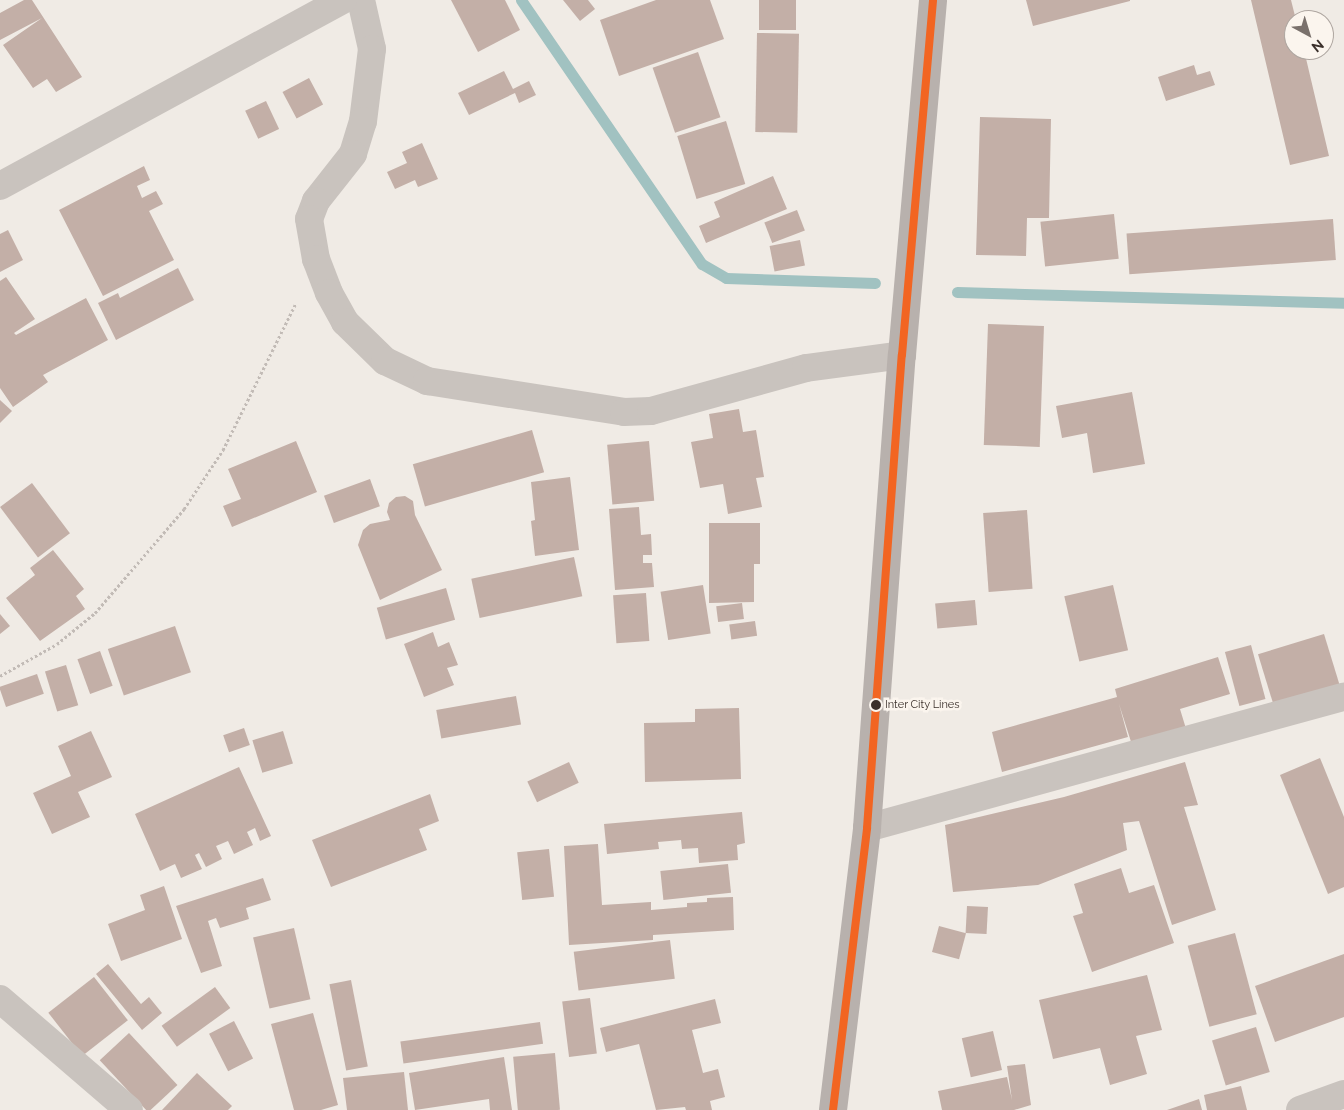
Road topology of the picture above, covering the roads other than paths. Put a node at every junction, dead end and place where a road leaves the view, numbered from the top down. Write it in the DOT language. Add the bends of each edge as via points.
graph roads {
  1 [pos="343,0"];
  2 [pos="361,0"];
  3 [pos="933,0"];
  4 [pos="0,186"];
  5 [pos="902,355"];
  6 [pos="1344,697"];
  7 [pos="867,828"];
  8 [pos="0,999"];
  9 [pos="1344,1094"];
  10 [pos="129,1110"];
  11 [pos="833,1110"];
  12 [pos="1300,1110"];
  1 -- 4 [label="street"];
  2 -- 5 [label="street" via="372,49 363,121 353,154 316,201 309,218 316,259 345,322 384,362 427,381 624,412 651,411 806,368"];
  3 -- 5 [label="main road"];
  5 -- 7 [label="main road"];
  6 -- 7 [label="street"];
  7 -- 11 [label="main road"];
  8 -- 10 [label="street"];
  9 -- 12 [label="street"];
}
